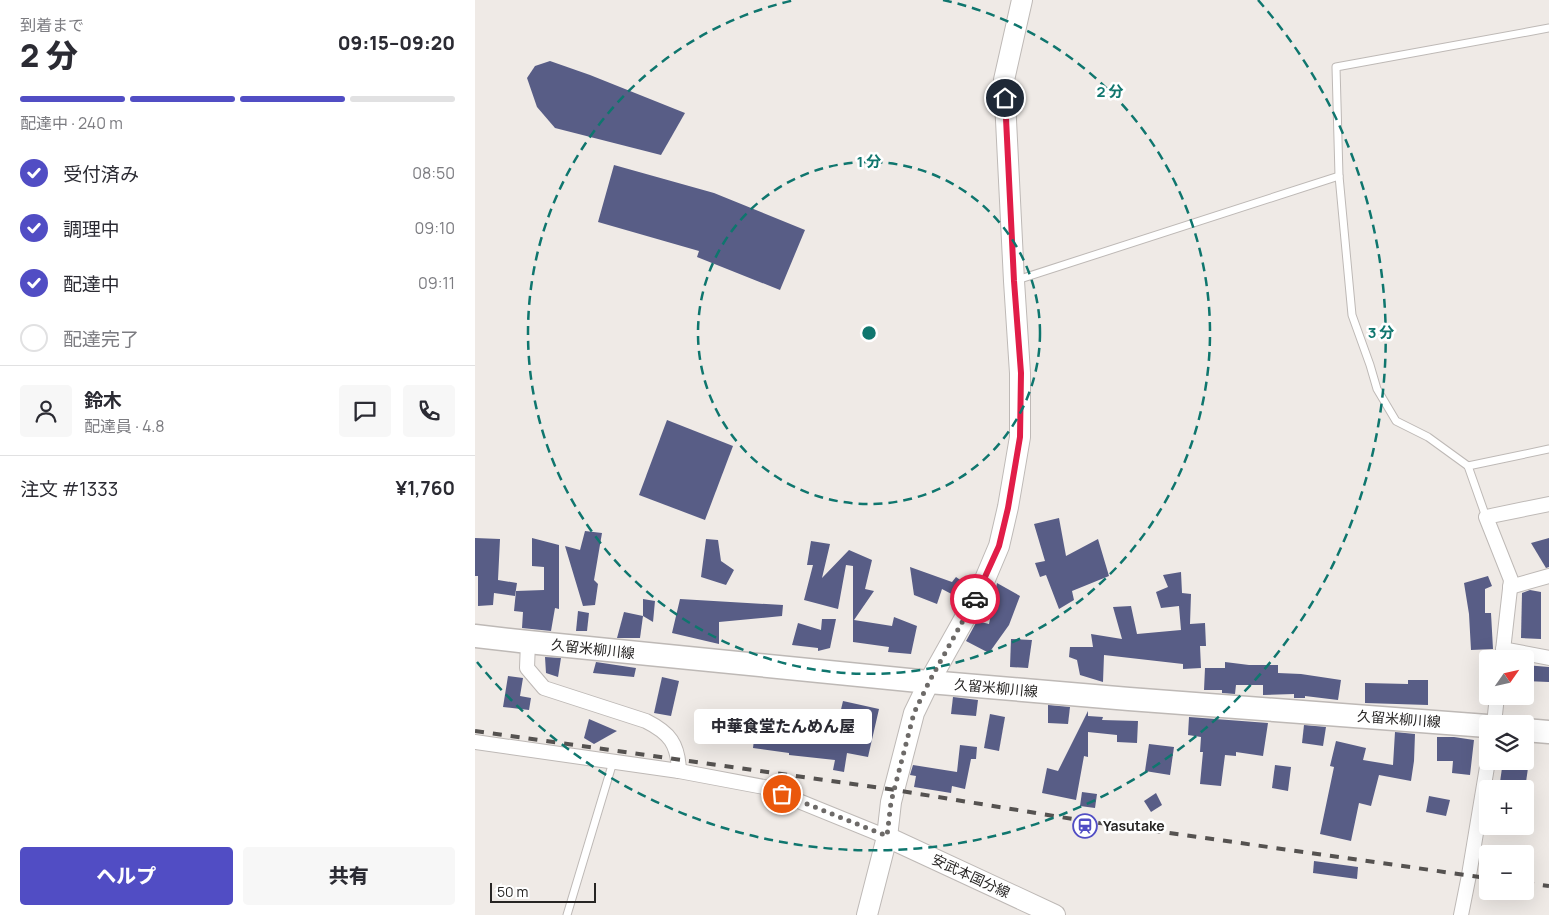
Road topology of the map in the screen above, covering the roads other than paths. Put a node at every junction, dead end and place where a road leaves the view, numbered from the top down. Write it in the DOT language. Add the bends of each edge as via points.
graph roads {
  1 [pos="1022,0"];
  2 [pos="1549,28"];
  3 [pos="1339,176"];
  4 [pos="1014,281"];
  5 [pos="1549,449"];
  6 [pos="1468,466"];
  7 [pos="1549,504"];
  8 [pos="1486,517"];
  9 [pos="1549,576"];
  10 [pos="1510,587"];
  11 [pos="475,636"];
  12 [pos="528,642"];
  13 [pos="1502,650"];
  14 [pos="1534,657"];
  15 [pos="1549,658"];
  16 [pos="929,682"];
  17 [pos="1479,725"];
  18 [pos="1534,731"];
  19 [pos="1549,732"];
  20 [pos="475,742"];
  21 [pos="613,762"];
  22 [pos="1486,770"];
  23 [pos="679,771"];
  24 [pos="887,836"];
  25 [pos="567,915"];
  26 [pos="867,915"];
  27 [pos="1055,915"];
  28 [pos="1461,915"];
  1 -- 4 [label="main road" via="1004,80"];
  2 -- 3 [label="lane" via="1337,67"];
  3 -- 4 [label="lane"];
  3 -- 6 [label="lane" via="1352,315 1377,389 1396,421 1428,438"];
  4 -- 16 [label="main road" via="1021,373 1020,437 1008,508 999,546 979,591"];
  5 -- 6 [label="lane"];
  6 -- 8 [label="lane"];
  7 -- 8 [label="street"];
  8 -- 10 [label="street" via="1511,580"];
  9 -- 10 [label="street"];
  10 -- 13 [label="street"];
  11 -- 12 [label="main road, 久留米柳川線"];
  12 -- 16 [label="main road, 久留米柳川線"];
  12 -- 23 [label="street" via="527,668 544,688 661,728 673,742"];
  14 -- 15 [label="street"];
  16 -- 17 [label="main road, 久留米柳川線"];
  16 -- 24 [label="main road" via="914,713 891,802"];
  18 -- 19 [label="main road"];
  20 -- 21 [label="street"];
  21 -- 23 [label="street"];
  21 -- 25 [label="lane"];
  22 -- 28 [label="street"];
  23 -- 24 [label="street" via="764,787"];
  24 -- 26 [label="main road"];
  24 -- 27 [label="main road, 安武本国分線"];
}
